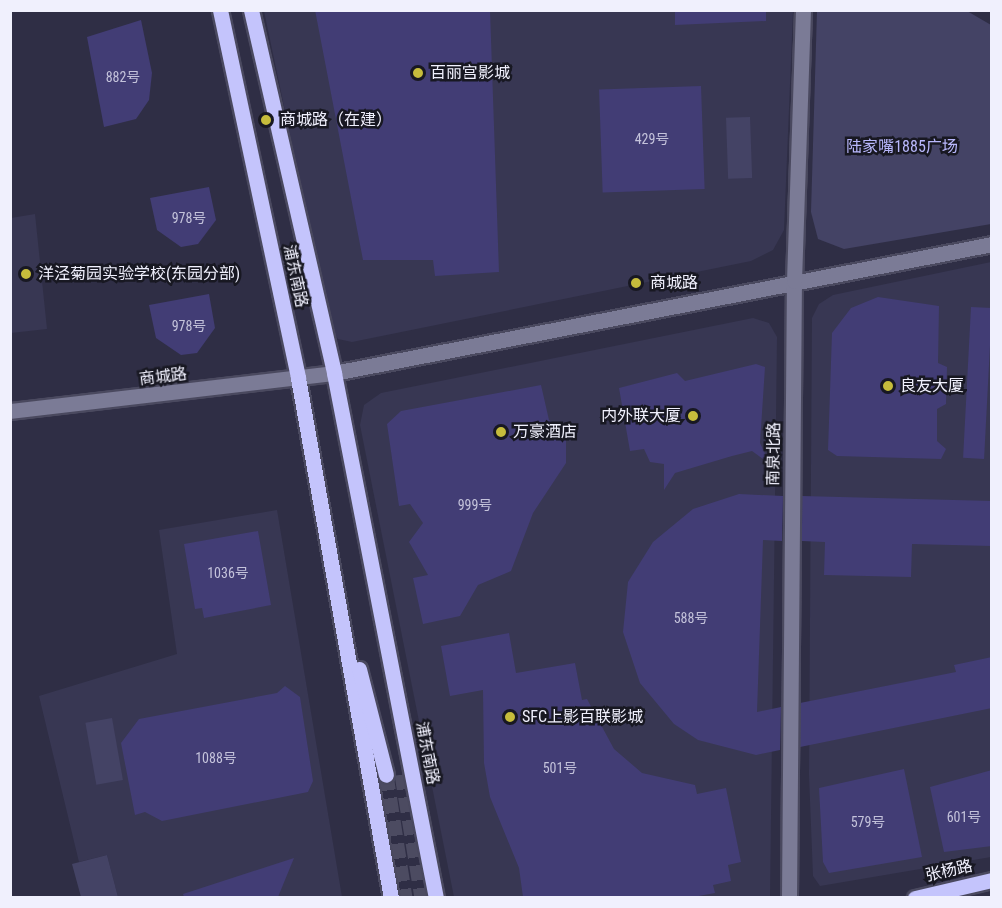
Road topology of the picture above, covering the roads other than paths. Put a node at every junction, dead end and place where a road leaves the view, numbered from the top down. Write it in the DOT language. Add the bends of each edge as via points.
graph roads {
  1 [pos="220,10"];
  2 [pos="251,10"];
  3 [pos="803,10"];
  4 [pos="992,243"];
  5 [pos="794,281"];
  6 [pos="334,373"];
  7 [pos="298,378"];
  8 [pos="10,411"];
  9 [pos="367,546"];
  10 [pos="328,550"];
  11 [pos="402,774"];
  12 [pos="386,775"];
  13 [pos="992,880"];
  14 [pos="391,897"];
  15 [pos="436,897"];
  16 [pos="789,897"];
  17 [pos="915,897"];
  1 -- 7 [label="main road, 浦东南路"];
  2 -- 6 [label="main road, 浦东南路"];
  3 -- 5 [label="street, 南泉北路"];
  4 -- 5 [label="street, 商城路"];
  5 -- 6 [label="street, 商城路"];
  5 -- 16 [label="street, 南泉北路"];
  6 -- 7 [label="street, 商城路"];
  6 -- 9 [label="main road, 浦东南路"];
  7 -- 8 [label="street, 商城路"];
  7 -- 10 [label="main road, 浦东南路"];
  9 -- 11 [label="main road, 浦东南路"];
  9 -- 15 [label="main road, 浦东南路"];
  10 -- 12 [label="main road, 浦东南路"];
  10 -- 14 [label="main road, 浦东南路"];
  13 -- 17 [label="main road, 张杨路"];
}
